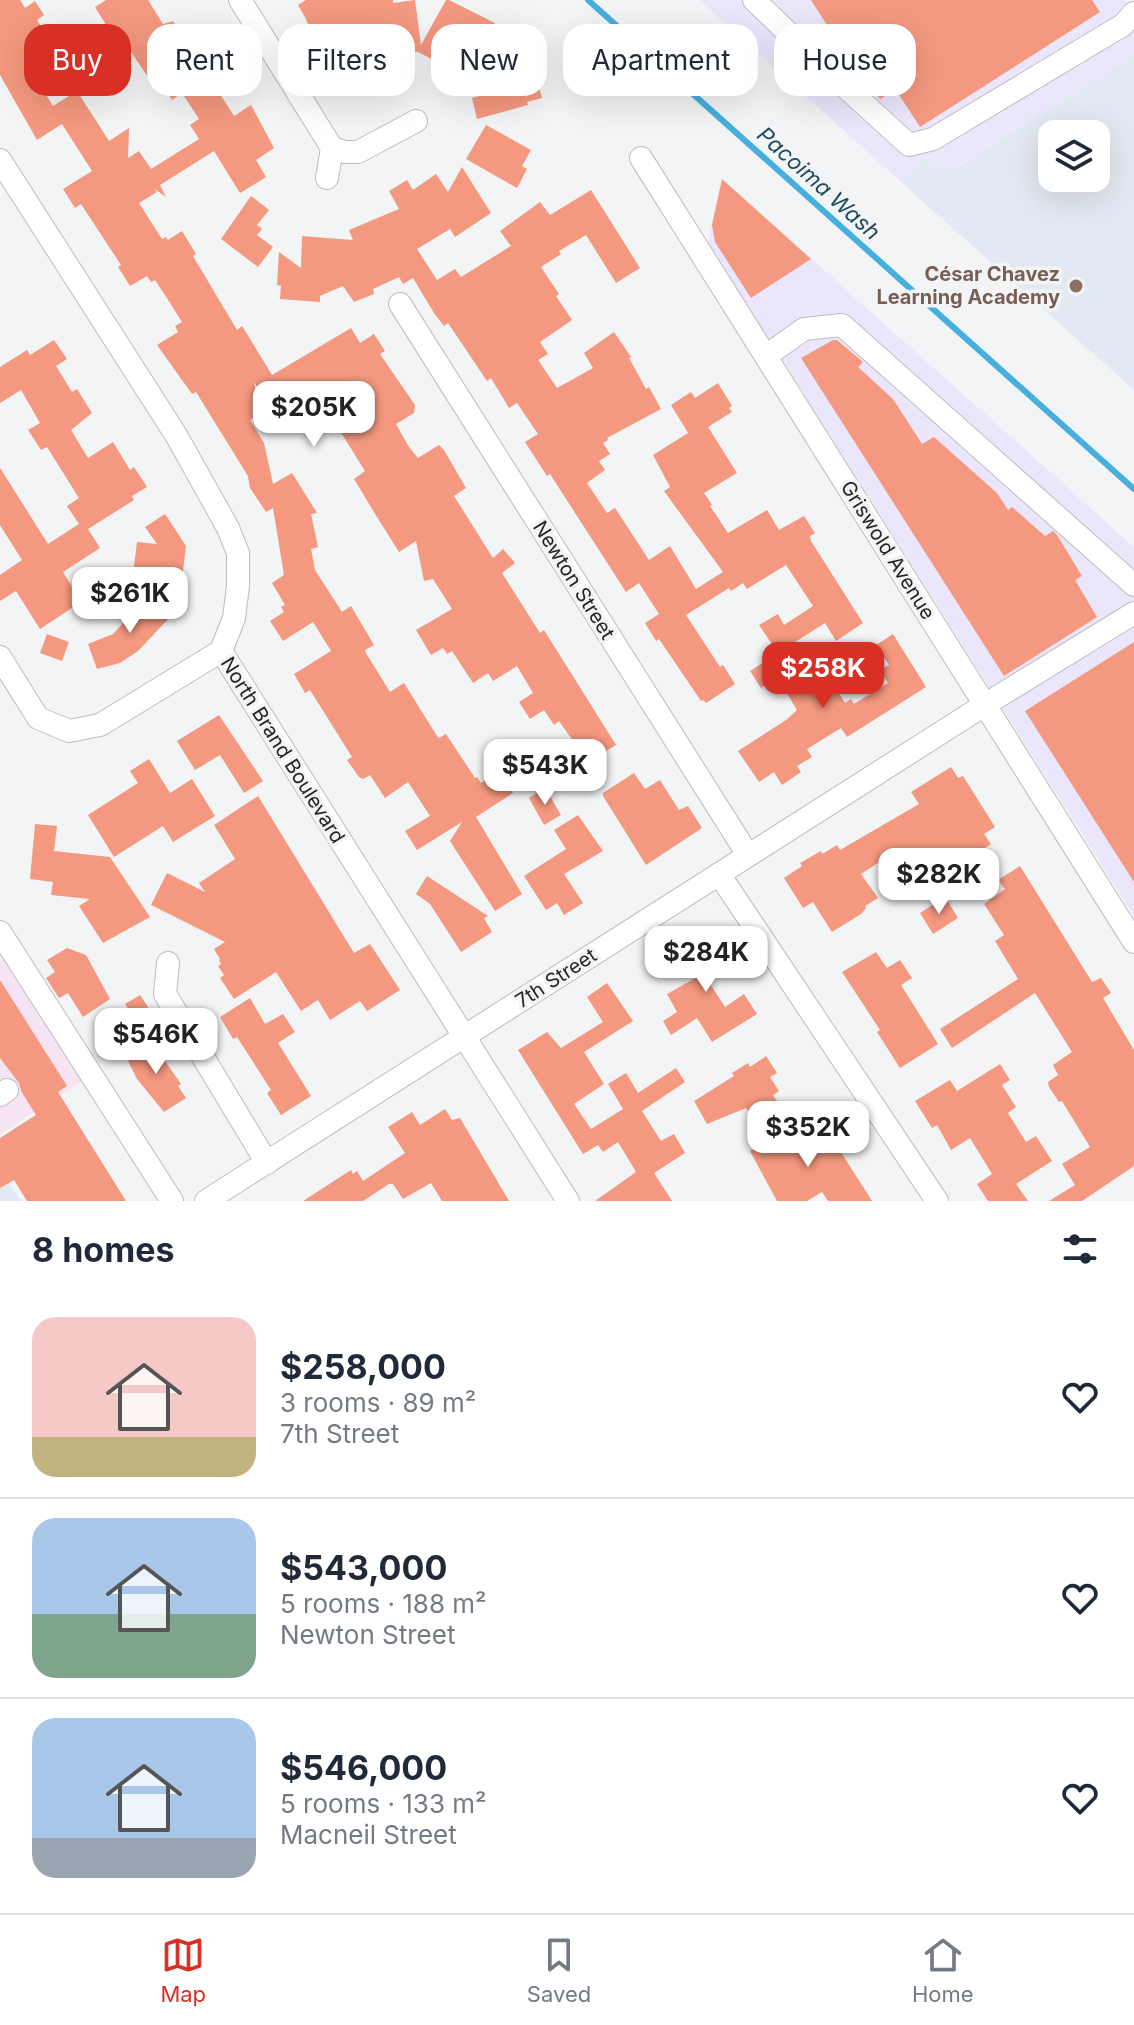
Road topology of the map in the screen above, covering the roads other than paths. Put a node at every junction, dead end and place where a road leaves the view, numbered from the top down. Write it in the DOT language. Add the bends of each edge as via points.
graph roads {
  1 [pos="240,0"];
  2 [pos="754,0"];
  3 [pos="1134,13"];
  4 [pos="416,121"];
  5 [pos="332,148"];
  6 [pos="641,158"];
  7 [pos="0,160"];
  8 [pos="327,178"];
  9 [pos="400,304"];
  10 [pos="766,356"];
  11 [pos="1134,585"];
  12 [pos="1134,613"];
  13 [pos="221,651"];
  14 [pos="0,657"];
  15 [pos="986,704"];
  16 [pos="748,855"];
  17 [pos="719,874"];
  18 [pos="0,932"];
  19 [pos="1134,942"];
  20 [pos="168,963"];
  21 [pos="464,1037"];
  22 [pos="267,1163"];
  23 [pos="172,1201"];
  24 [pos="206,1201"];
  25 [pos="568,1201"];
  26 [pos="937,1201"];
  1 -- 5 [label="street"];
  2 -- 3 [label="street" via="909,145 933,139 1123,25"];
  4 -- 5 [label="street" via="358,152"];
  5 -- 8 [label="street"];
  6 -- 10 [label="street, Griswold Avenue"];
  7 -- 13 [label="street, North Brand Boulevard" via="176,435 228,528 238,553 238,586 234,618"];
  9 -- 16 [label="street, Newton Street"];
  10 -- 11 [label="street" via="804,329 842,325"];
  10 -- 15 [label="street, Griswold Avenue"];
  12 -- 15 [label="street, 7th Street"];
  13 -- 14 [label="street" via="100,725 69,731 38,718"];
  13 -- 21 [label="street, North Brand Boulevard"];
  15 -- 16 [label="street, 7th Street"];
  15 -- 19 [label="street, Griswold Avenue"];
  16 -- 17 [label="street, 7th Street"];
  17 -- 21 [label="street, 7th Street"];
  17 -- 26 [label="street"];
  18 -- 23 [label="street"];
  20 -- 22 [label="street" via="165,994"];
  21 -- 22 [label="street, 7th Street"];
  21 -- 25 [label="street, North Brand Boulevard"];
  22 -- 24 [label="street, 7th Street"];
}
